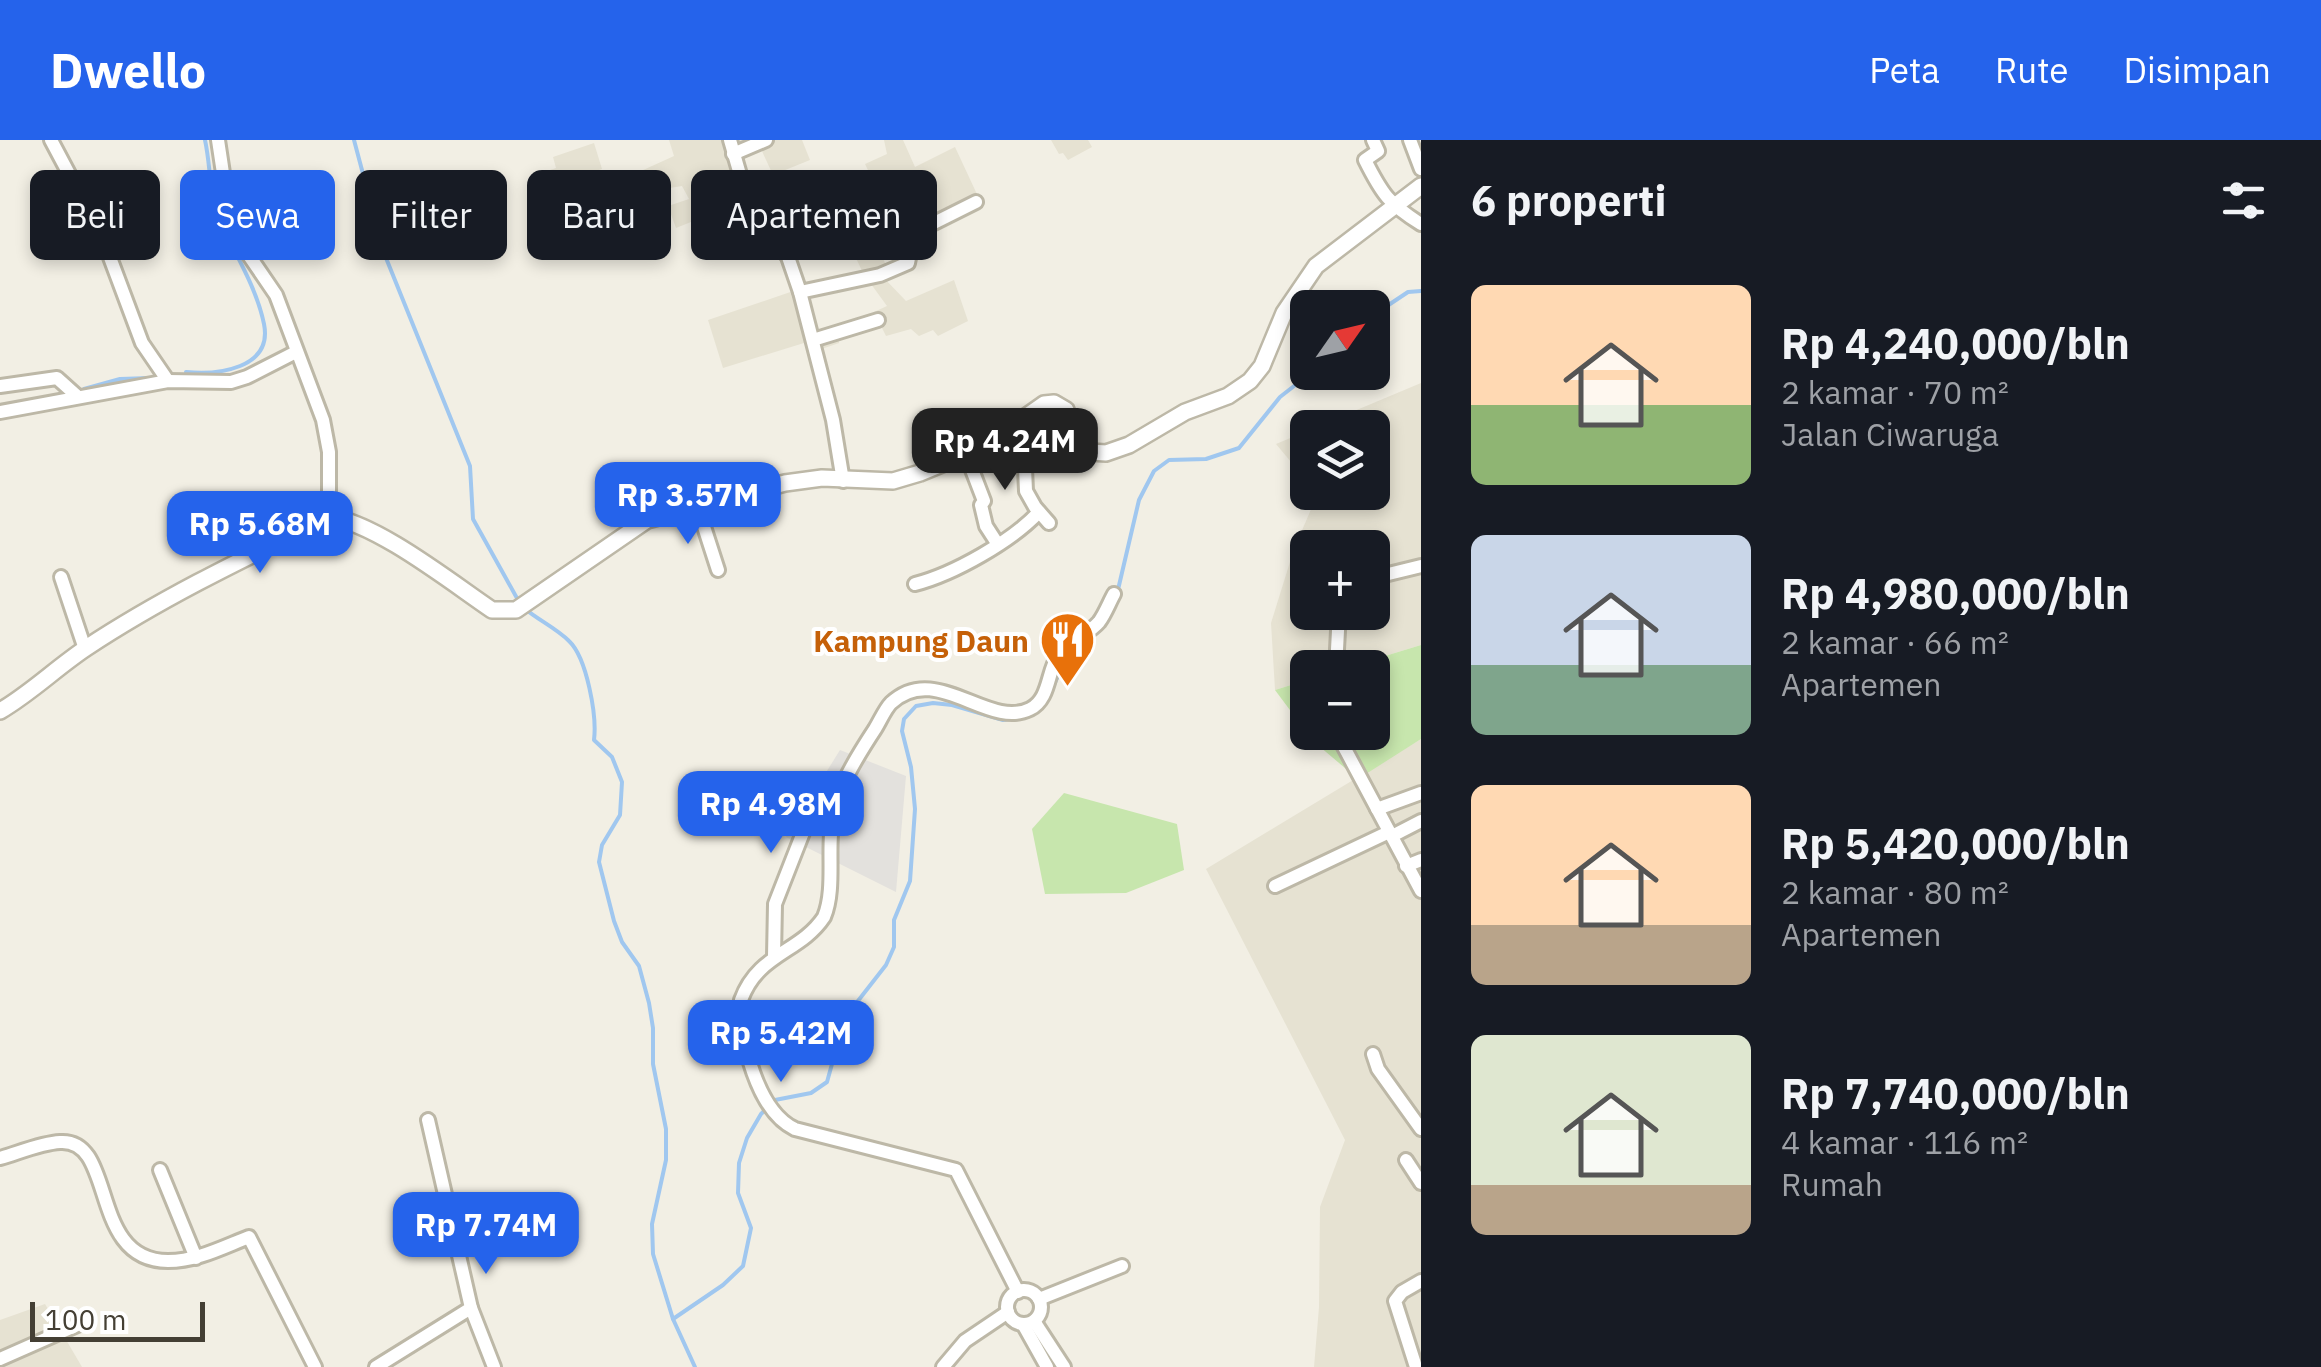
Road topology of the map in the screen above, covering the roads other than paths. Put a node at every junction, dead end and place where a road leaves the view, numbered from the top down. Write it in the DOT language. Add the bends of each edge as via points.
graph roads {
  1 [pos="51,140"];
  2 [pos="218,140"];
  3 [pos="766,140"];
  4 [pos="1373,140"];
  5 [pos="1410,140"];
  6 [pos="732,147"];
  7 [pos="1421,169"];
  8 [pos="1421,186"];
  9 [pos="976,202"];
  10 [pos="1392,205"];
  11 [pos="1421,224"];
  12 [pos="800,292"];
  13 [pos="878,320"];
  14 [pos="813,340"];
  15 [pos="296,352"];
  16 [pos="168,381"];
  17 [pos="0,386"];
  18 [pos="77,396"];
  19 [pos="0,412"];
  20 [pos="1003,434"];
  21 [pos="966,454"];
  22 [pos="842,481"];
  23 [pos="697,506"];
  24 [pos="1039,512"];
  25 [pos="329,518"];
  26 [pos="1050,523"];
  27 [pos="997,543"];
  28 [pos="1421,566"];
  29 [pos="718,570"];
  30 [pos="1390,574"];
  31 [pos="61,577"];
  32 [pos="915,584"];
  33 [pos="1114,594"];
  34 [pos="86,649"];
  35 [pos="0,711"];
  36 [pos="1346,750"];
  37 [pos="1421,792"];
  38 [pos="1377,809"];
  39 [pos="1421,821"];
  40 [pos="831,828"];
  41 [pos="1390,834"];
  42 [pos="1421,860"];
  43 [pos="1406,866"];
  44 [pos="1275,886"];
  45 [pos="1421,892"];
  46 [pos="774,956"];
  47 [pos="1373,1054"];
  48 [pos="428,1120"];
  49 [pos="1419,1120"];
  50 [pos="0,1158"];
  51 [pos="1406,1160"];
  52 [pos="160,1170"];
  53 [pos="1421,1183"];
  54 [pos="196,1258"];
  55 [pos="1122,1266"];
  56 [pos="1421,1281"];
  57 [pos="1018,1292"];
  58 [pos="1039,1299"];
  59 [pos="471,1308"];
  60 [pos="1008,1312"];
  61 [pos="84,1322"];
  62 [pos="1028,1322"];
  63 [pos="0,1359"];
  64 [pos="314,1367"];
  65 [pos="376,1367"];
  66 [pos="494,1367"];
  67 [pos="943,1367"];
  68 [pos="1047,1367"];
  69 [pos="1064,1367"];
  70 [pos="1416,1367"];
  1 -- 16 [label="street" via="102,236 142,343"];
  2 -- 15 [label="street" via="229,213 276,296"];
  3 -- 6 [label="street"];
  4 -- 10 [label="street" via="1378,151 1366,161"];
  5 -- 7 [label="street"];
  6 -- 12 [label="street" via="750,210 788,257"];
  8 -- 10 [label="street"];
  9 -- 12 [label="street" via="914,232 908,263"];
  10 -- 11 [label="street"];
  10 -- 20 [label="street" via="1316,266 1284,313 1262,366 1228,396 1106,453 1081,446 1066,410 1054,402"];
  12 -- 14 [label="street"];
  13 -- 14 [label="street"];
  14 -- 22 [label="street"];
  15 -- 16 [label="street" via="231,382"];
  15 -- 25 [label="street" via="323,420"];
  16 -- 18 [label="street"];
  17 -- 18 [label="street" via="57,378"];
  18 -- 19 [label="street"];
  20 -- 21 [label="street"];
  20 -- 24 [label="street" via="1025,468 1026,491"];
  21 -- 22 [label="street" via="893,481"];
  21 -- 27 [label="street"];
  22 -- 23 [label="street" via="785,483"];
  23 -- 25 [label="street" via="647,520 522,605 492,610 390,542"];
  23 -- 29 [label="street"];
  24 -- 26 [label="street"];
  24 -- 27 [label="street"];
  25 -- 34 [label="street" via="216,572"];
  27 -- 32 [label="street" via="965,565"];
  28 -- 30 [label="street"];
  31 -- 34 [label="street"];
  33 -- 40 [label="street" via="1099,622 1057,657 1042,699 1031,709 1003,712 932,690 909,692 891,703 850,767"];
  34 -- 35 [label="street"];
  36 -- 38 [label="street"];
  37 -- 38 [label="street"];
  38 -- 41 [label="street"];
  39 -- 41 [label="street"];
  40 -- 46 [label="street" via="824,918"];
  40 -- 46 [label="street" via="818,822 804,830 775,904"];
  41 -- 43 [label="street"];
  41 -- 44 [label="street"];
  42 -- 43 [label="street"];
  43 -- 45 [label="street"];
  46 -- 57 [label="street" via="741,1000 756,1077 770,1110 795,1129 956,1170"];
  47 -- 49 [label="street"];
  48 -- 59 [label="street"];
  50 -- 54 [label="street" via="61,1141 79,1146 91,1158 116,1232 128,1247 166,1262"];
  51 -- 53 [label="street"];
  52 -- 54 [label="street"];
  54 -- 64 [label="street" via="249,1236"];
  55 -- 58 [label="street"];
  56 -- 70 [label="street" via="1395,1304"];
  57 -- 58 [label="street"];
  57 -- 60 [label="street"];
  58 -- 62 [label="street" via="1040,1312"];
  59 -- 65 [label="street"];
  59 -- 66 [label="street"];
  60 -- 62 [label="street"];
  60 -- 67 [label="street" via="965,1341"];
  61 -- 63 [label="street"];
  62 -- 68 [label="street"];
  62 -- 69 [label="street"];
}
